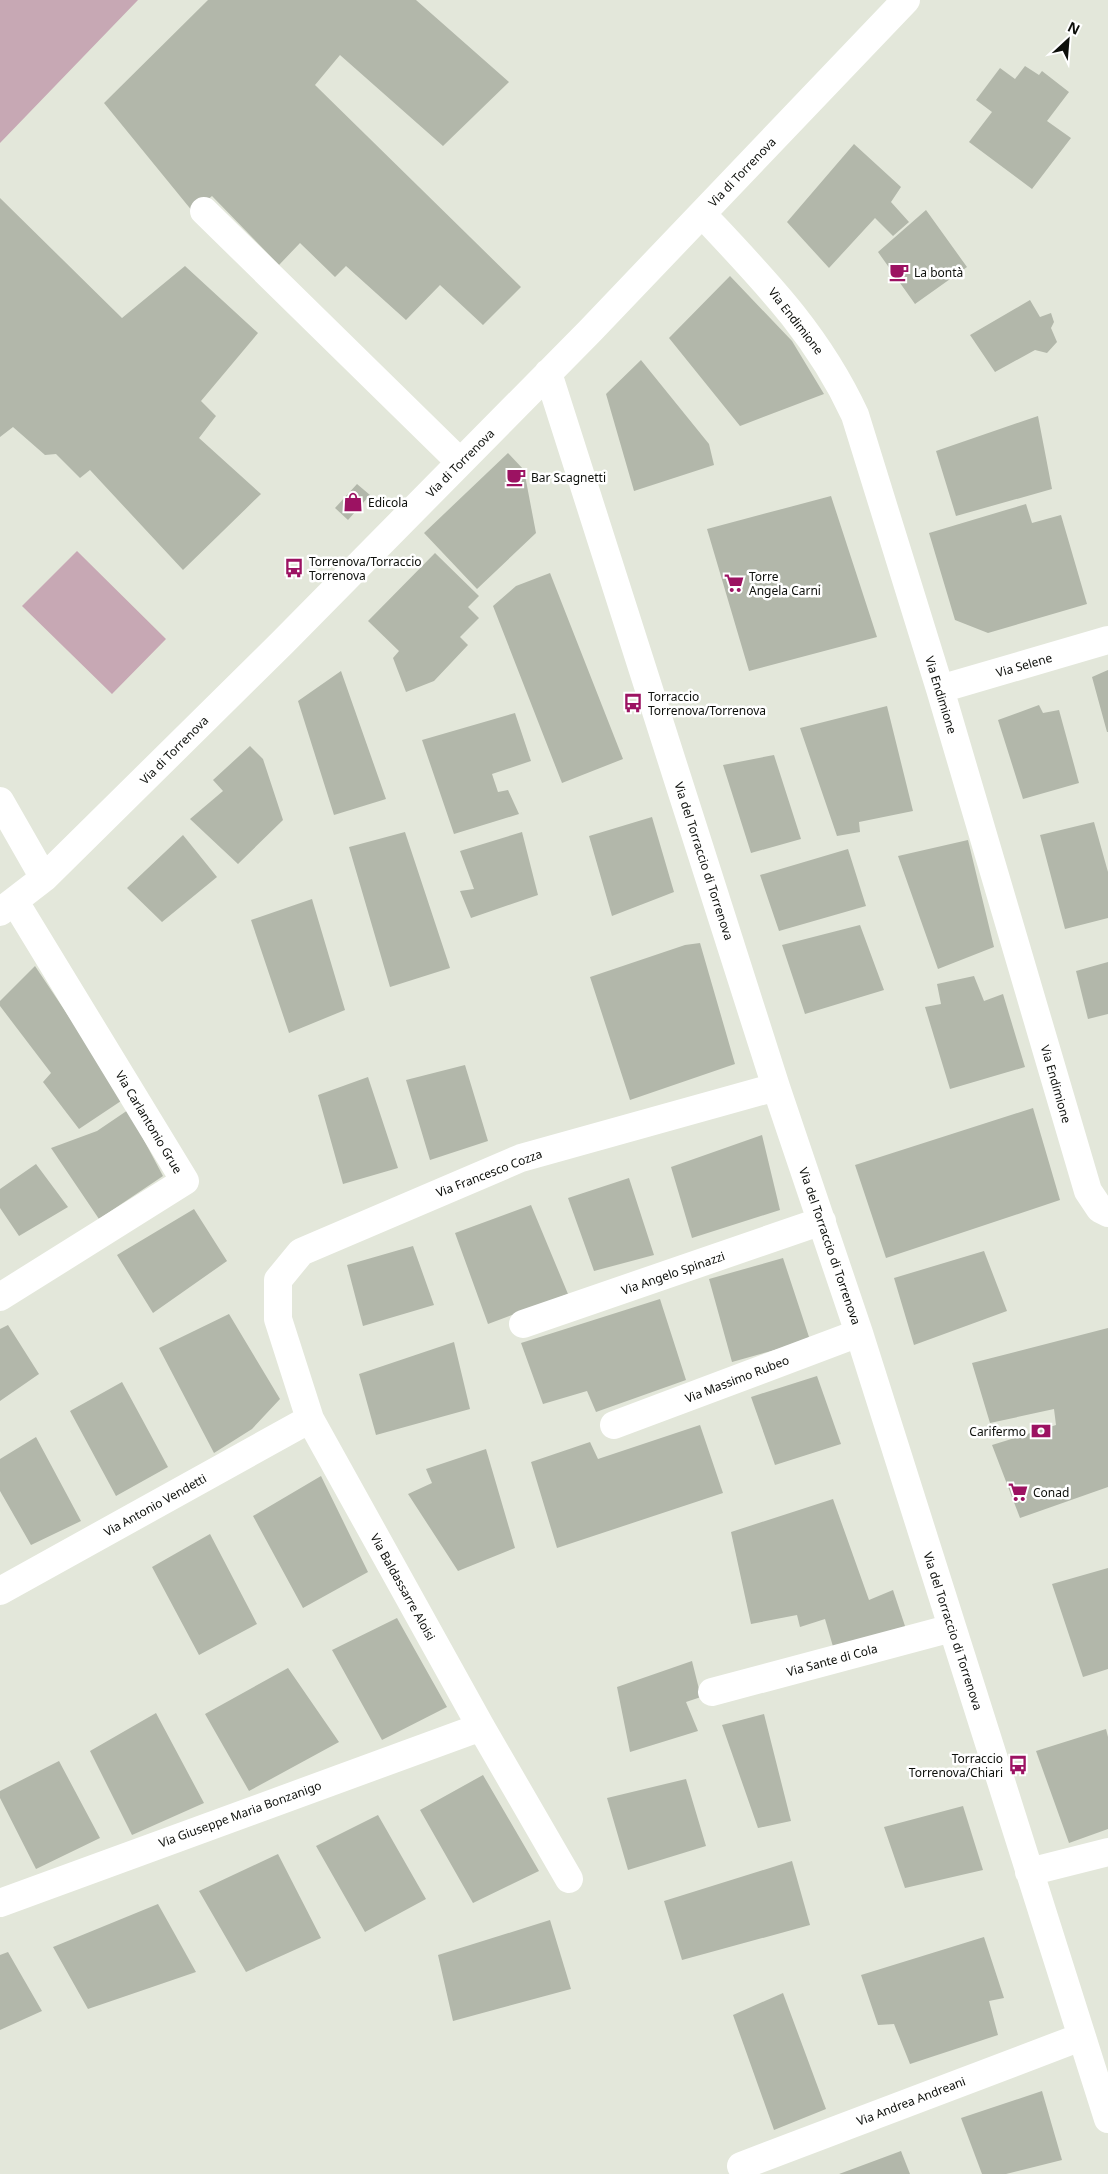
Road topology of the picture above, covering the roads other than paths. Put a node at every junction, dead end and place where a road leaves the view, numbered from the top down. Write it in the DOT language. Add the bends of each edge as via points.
graph roads {
  1 [pos="906,0"];
  2 [pos="204,211"];
  3 [pos="702,214"];
  4 [pos="548,373"];
  5 [pos="460,462"];
  6 [pos="1108,640"];
  7 [pos="940,689"];
  8 [pos="0,801"];
  9 [pos="44,878"];
  10 [pos="7,907"];
  11 [pos="776,1087"];
  12 [pos="1108,1214"];
  13 [pos="822,1221"];
  14 [pos="278,1280"];
  15 [pos="0,1297"];
  16 [pos="523,1324"];
  17 [pos="859,1333"];
  18 [pos="310,1419"];
  19 [pos="614,1425"];
  20 [pos="0,1591"];
  21 [pos="952,1628"];
  22 [pos="712,1692"];
  23 [pos="481,1727"];
  24 [pos="1108,1852"];
  25 [pos="1029,1872"];
  26 [pos="569,1879"];
  27 [pos="0,1903"];
  28 [pos="1081,2037"];
  29 [pos="1108,2119"];
  30 [pos="741,2166"];
  1 -- 3 [label="street, Via di Torrenova"];
  2 -- 5 [label="street"];
  3 -- 4 [label="street, Via di Torrenova"];
  3 -- 7 [label="street, Via Endimione" via="790,309 842,387 861,434"];
  4 -- 5 [label="street, Via di Torrenova"];
  4 -- 11 [label="street, Via del Torraccio di Torrenova"];
  5 -- 9 [label="street, Via di Torrenova"];
  6 -- 7 [label="street, Via Selene"];
  7 -- 12 [label="street, Via Endimione" via="1088,1191"];
  8 -- 9 [label="street"];
  9 -- 10 [label="street, Via di Torrenova"];
  10 -- 15 [label="street, Via Carlantonio Grue" via="185,1181"];
  11 -- 13 [label="street, Via del Torraccio di Torrenova"];
  11 -- 14 [label="street, Via Francesco Cozza" via="521,1158 301,1252"];
  13 -- 16 [label="street, Via Angelo Spinazzi"];
  13 -- 17 [label="street, Via del Torraccio di Torrenova"];
  14 -- 18 [label="street, Via Baldassarre Aloisi" via="278,1319"];
  17 -- 19 [label="street, Via Massimo Rubeo"];
  17 -- 21 [label="street, Via del Torraccio di Torrenova"];
  18 -- 20 [label="street, Via Antonio Vendetti"];
  18 -- 23 [label="street, Via Baldassarre Aloisi"];
  21 -- 22 [label="street, Via Sante di Cola"];
  21 -- 25 [label="street, Via del Torraccio di Torrenova"];
  23 -- 26 [label="street, Via Baldassarre Aloisi"];
  23 -- 27 [label="street, Via Giuseppe Maria Bonzanigo"];
  24 -- 25 [label="street"];
  25 -- 28 [label="street, Via del Torraccio di Torrenova"];
  28 -- 29 [label="street, Via del Torraccio di Torrenova"];
  28 -- 30 [label="street, Via Andrea Andreani"];
}
